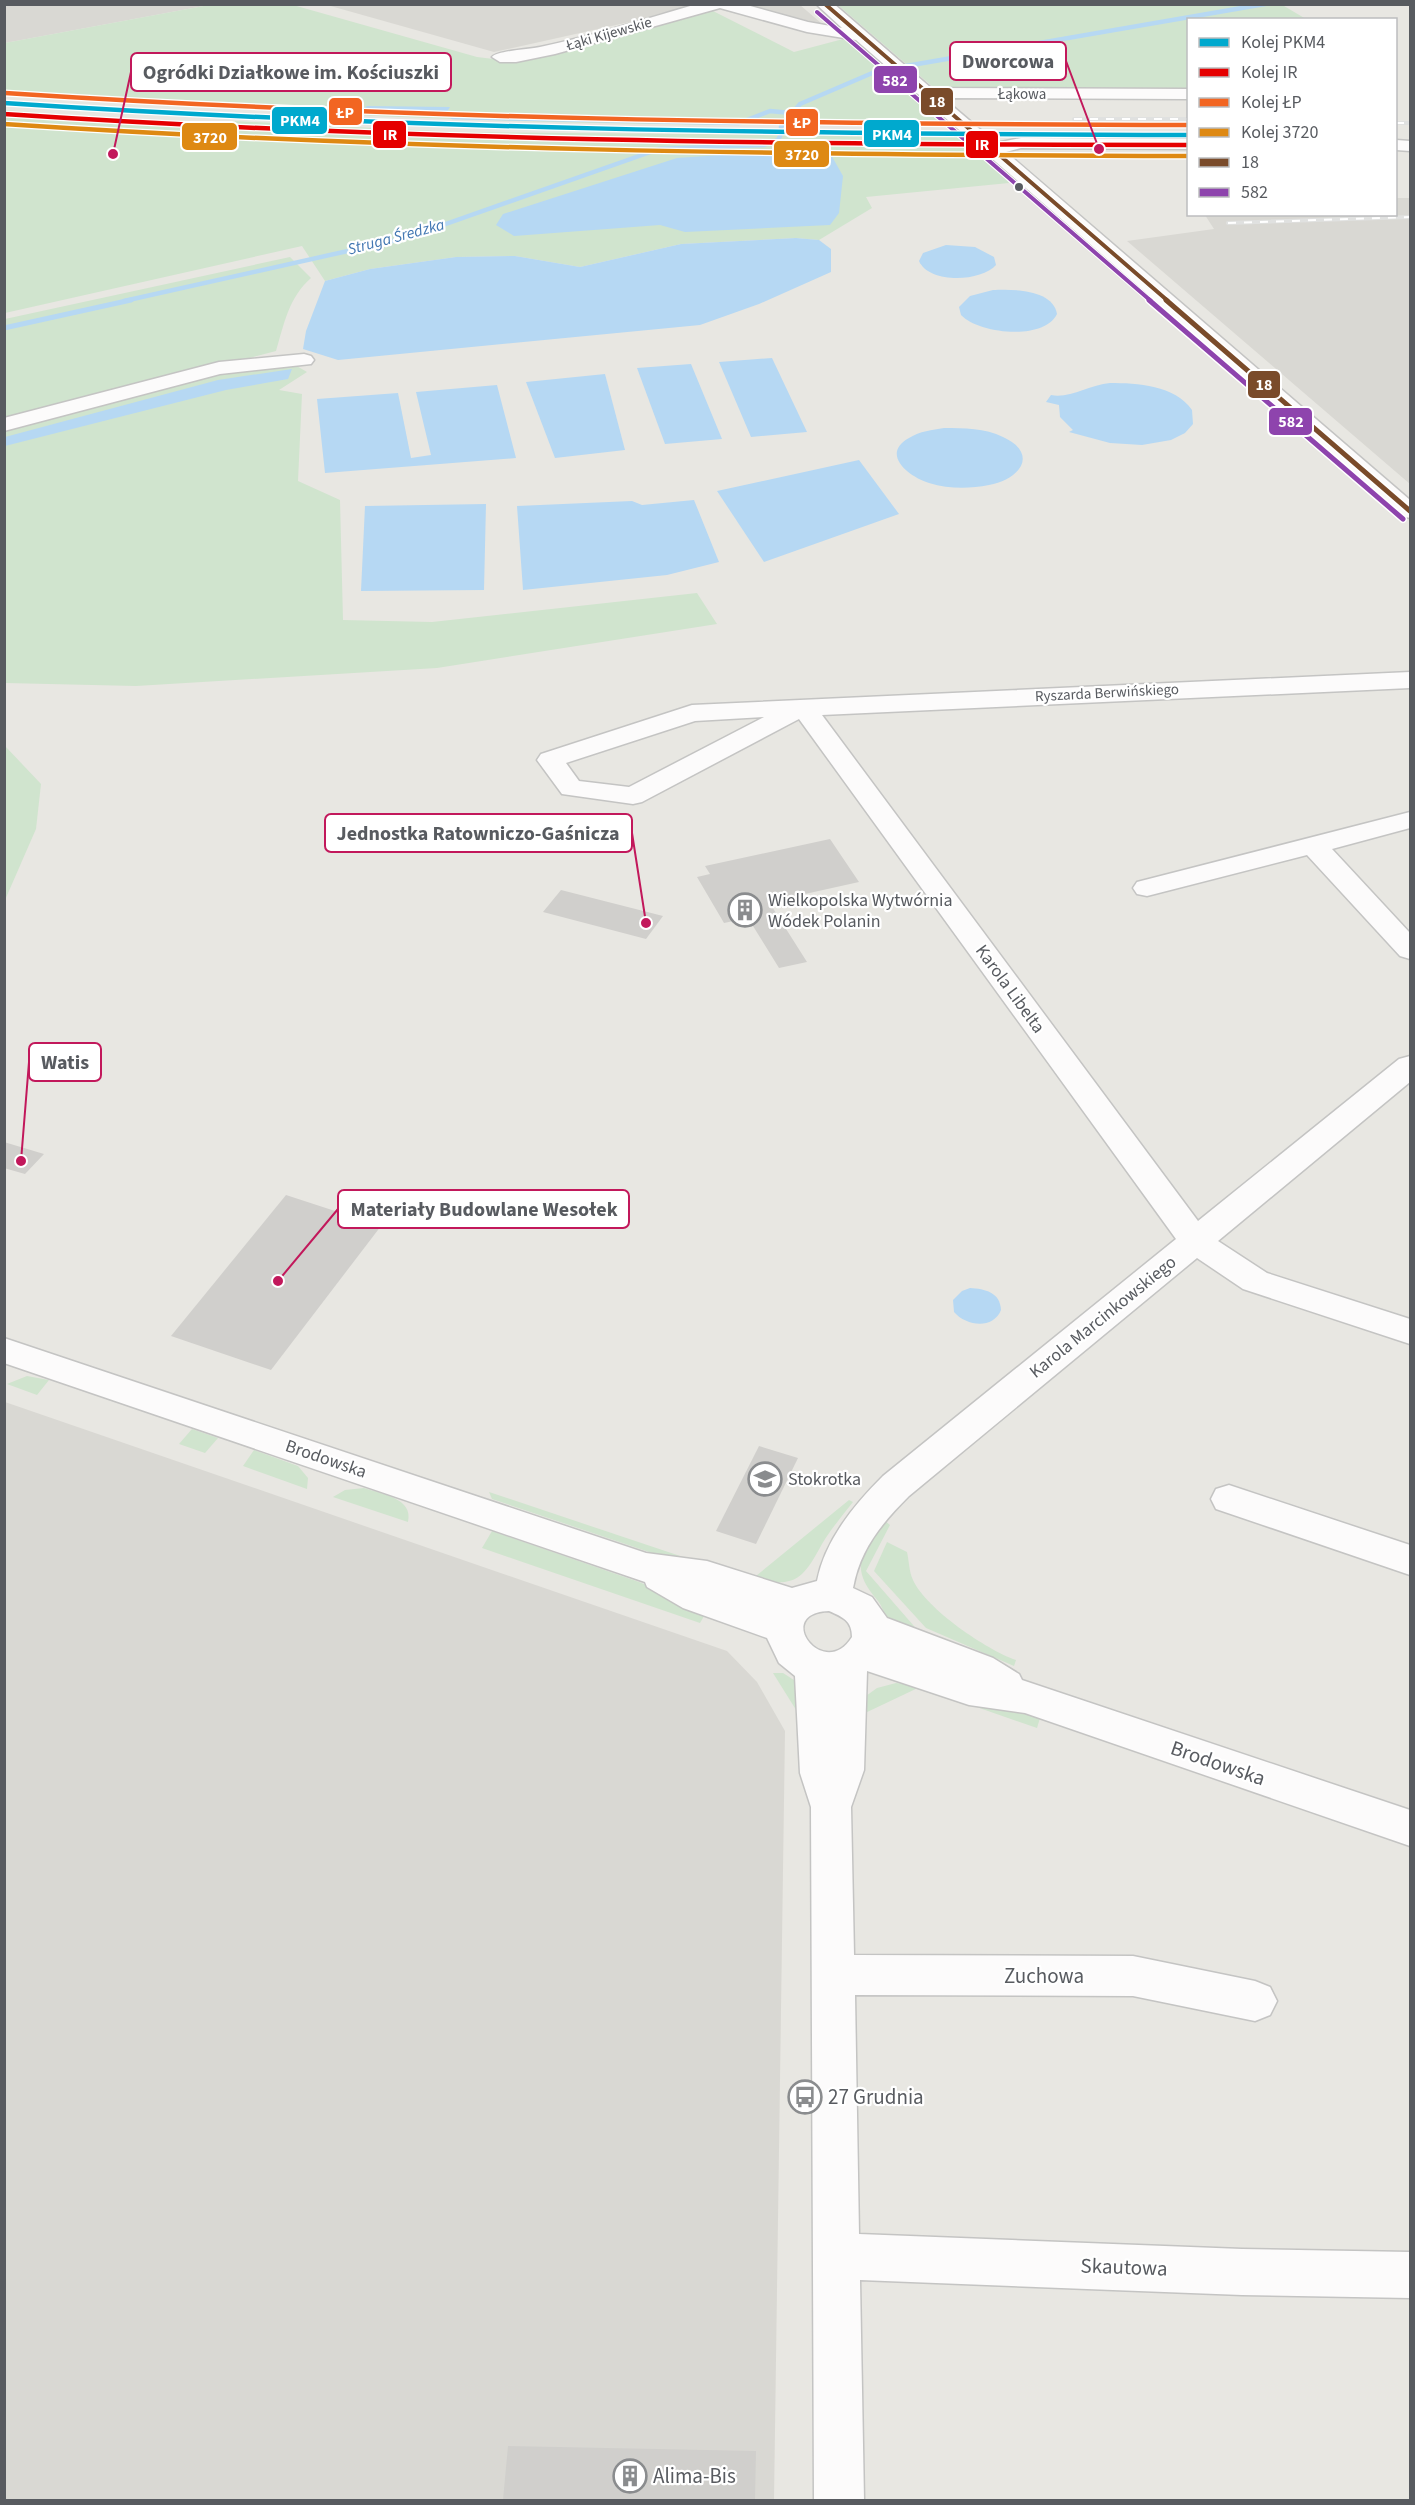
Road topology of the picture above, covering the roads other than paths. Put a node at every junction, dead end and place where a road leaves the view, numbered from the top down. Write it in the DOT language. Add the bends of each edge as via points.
graph roads {
  1 [pos="717,4"];
  2 [pos="723,4"];
  3 [pos="824,4"];
  4 [pos="861,36"];
  5 [pos="500,57"];
  6 [pos="923,90"];
  7 [pos="1187,94"];
  8 [pos="1187,144"];
  9 [pos="991,150"];
  10 [pos="304,360"];
  11 [pos="4,425"];
  12 [pos="1410,511"];
  13 [pos="1410,680"];
  14 [pos="803,707"];
  15 [pos="1410,820"];
  16 [pos="1313,845"];
  17 [pos="1148,888"];
  18 [pos="1410,950"];
  19 [pos="1410,1066"];
  20 [pos="1196,1242"];
  21 [pos="1410,1332"];
  22 [pos="4,1350"];
  23 [pos="1228,1499"];
  24 [pos="1410,1560"];
  25 [pos="833,1595"];
  26 [pos="789,1616"];
  27 [pos="849,1653"];
  28 [pos="1410,1828"];
  29 [pos="832,1975"];
  30 [pos="1255,2001"];
  31 [pos="837,2256"];
  32 [pos="1410,2275"];
  33 [pos="839,2500"];
  1 -- 5 [label="street, Łąki Kijewskie" via="555,49"];
  2 -- 4 [label="street" via="807,27"];
  3 -- 4 [label="street"];
  4 -- 6 [label="street"];
  6 -- 7 [label="street, Łąkowa"];
  6 -- 9 [label="street"];
  8 -- 9 [label="street" via="1021,143"];
  9 -- 12 [label="street"];
  10 -- 11 [label="street" via="219,368"];
  13 -- 14 [label="street, Ryszarda Berwińskiego"];
  14 -- 14 [label="street, Ryszarda Berwińskiego" via="692,714 550,760 571,788 633,796"];
  14 -- 20 [label="street, Karola Libelta"];
  15 -- 16 [label="street"];
  16 -- 17 [label="street"];
  16 -- 18 [label="street"];
  19 -- 20 [label="street, Karola Marcinkowskiego"];
  20 -- 21 [label="street" via="1255,1281"];
  20 -- 25 [label="street, Karola Marcinkowskiego" via="876,1506 840,1558"];
  22 -- 26 [label="street, Brodowska" via="646,1568 696,1597"];
  23 -- 24 [label="street"];
  25 -- 26 [label="street" via="811,1597"];
  25 -- 27 [label="street" via="852,1601 866,1613"];
  26 -- 27 [label="street" via="785,1642 798,1659"];
  27 -- 28 [label="street, Brodowska" via="969,1689 1025,1697"];
  27 -- 29 [label="street" via="820,1773 831,1807"];
  29 -- 30 [label="street, Zuchowa" via="1133,1976"];
  29 -- 31 [label="street"];
  31 -- 32 [label="street, Skautowa"];
  31 -- 33 [label="street"];
}
